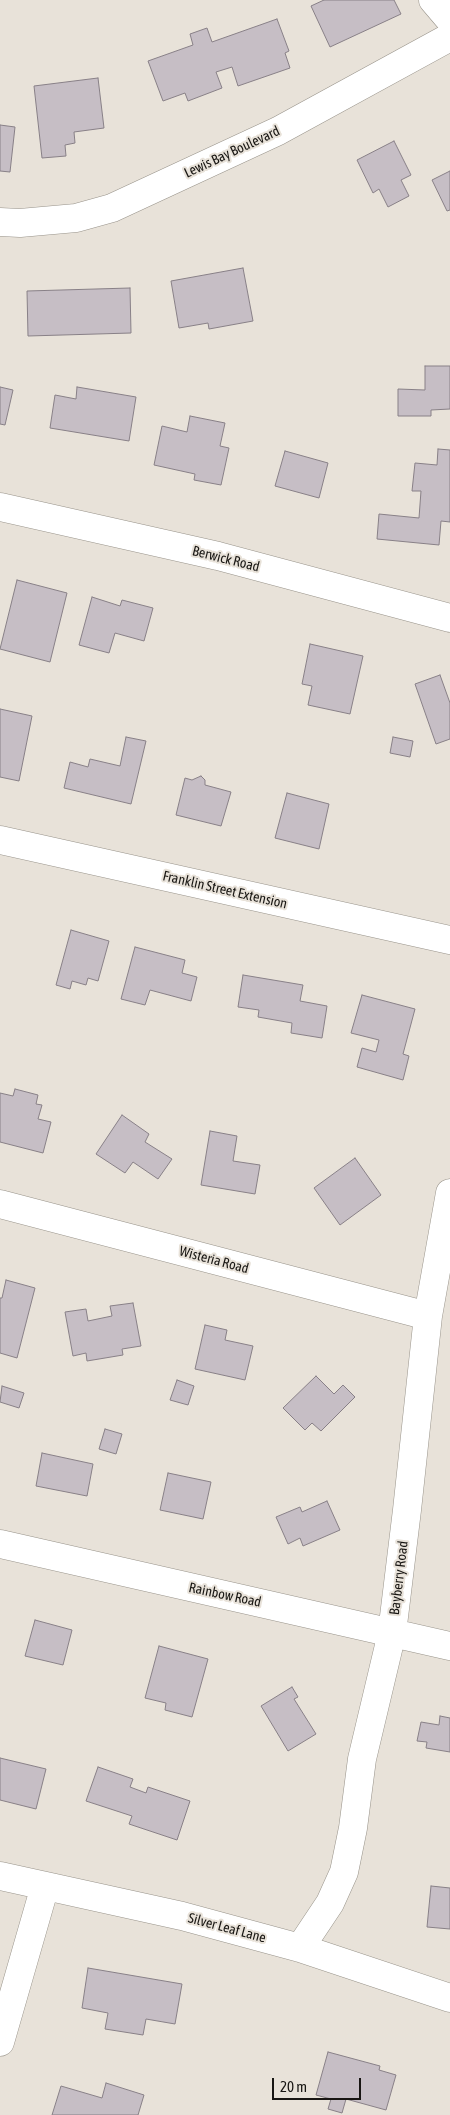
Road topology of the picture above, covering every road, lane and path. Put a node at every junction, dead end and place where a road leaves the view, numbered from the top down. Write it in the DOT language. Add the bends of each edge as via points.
graph roads {
  1 [pos="432,0"];
  2 [pos="450,20"];
  3 [pos="450,37"];
  4 [pos="0,222"];
  5 [pos="0,507"];
  6 [pos="450,618"];
  7 [pos="0,840"];
  8 [pos="450,940"];
  9 [pos="450,1193"];
  10 [pos="0,1204"];
  11 [pos="428,1316"];
  12 [pos="0,1544"];
  13 [pos="392,1633"];
  14 [pos="450,1646"];
  15 [pos="0,1876"];
  16 [pos="44,1886"];
  17 [pos="300,1948"];
  18 [pos="450,1998"];
  19 [pos="0,2042"];
  1 -- 2 [label="street"];
  3 -- 4 [label="street, Lewis Bay Boulevard" via="278,131 112,208 76,218"];
  5 -- 6 [label="street, Berwick Road" via="218,556"];
  7 -- 8 [label="street, Franklin Street Extension"];
  9 -- 11 [label="street, Bayberry Road"];
  10 -- 11 [label="street, Wisteria Road"];
  11 -- 13 [label="street, Bayberry Road"];
  12 -- 13 [label="street, Rainbow Road"];
  13 -- 14 [label="street, Rainbow Road"];
  13 -- 17 [label="street, Bayberry Road" via="362,1760 344,1872 330,1903"];
  15 -- 16 [label="street, Silver Leaf Lane"];
  16 -- 17 [label="street, Silver Leaf Lane" via="182,1916"];
  16 -- 19 [label="street"];
  17 -- 18 [label="street, Silver Leaf Lane"];
}
